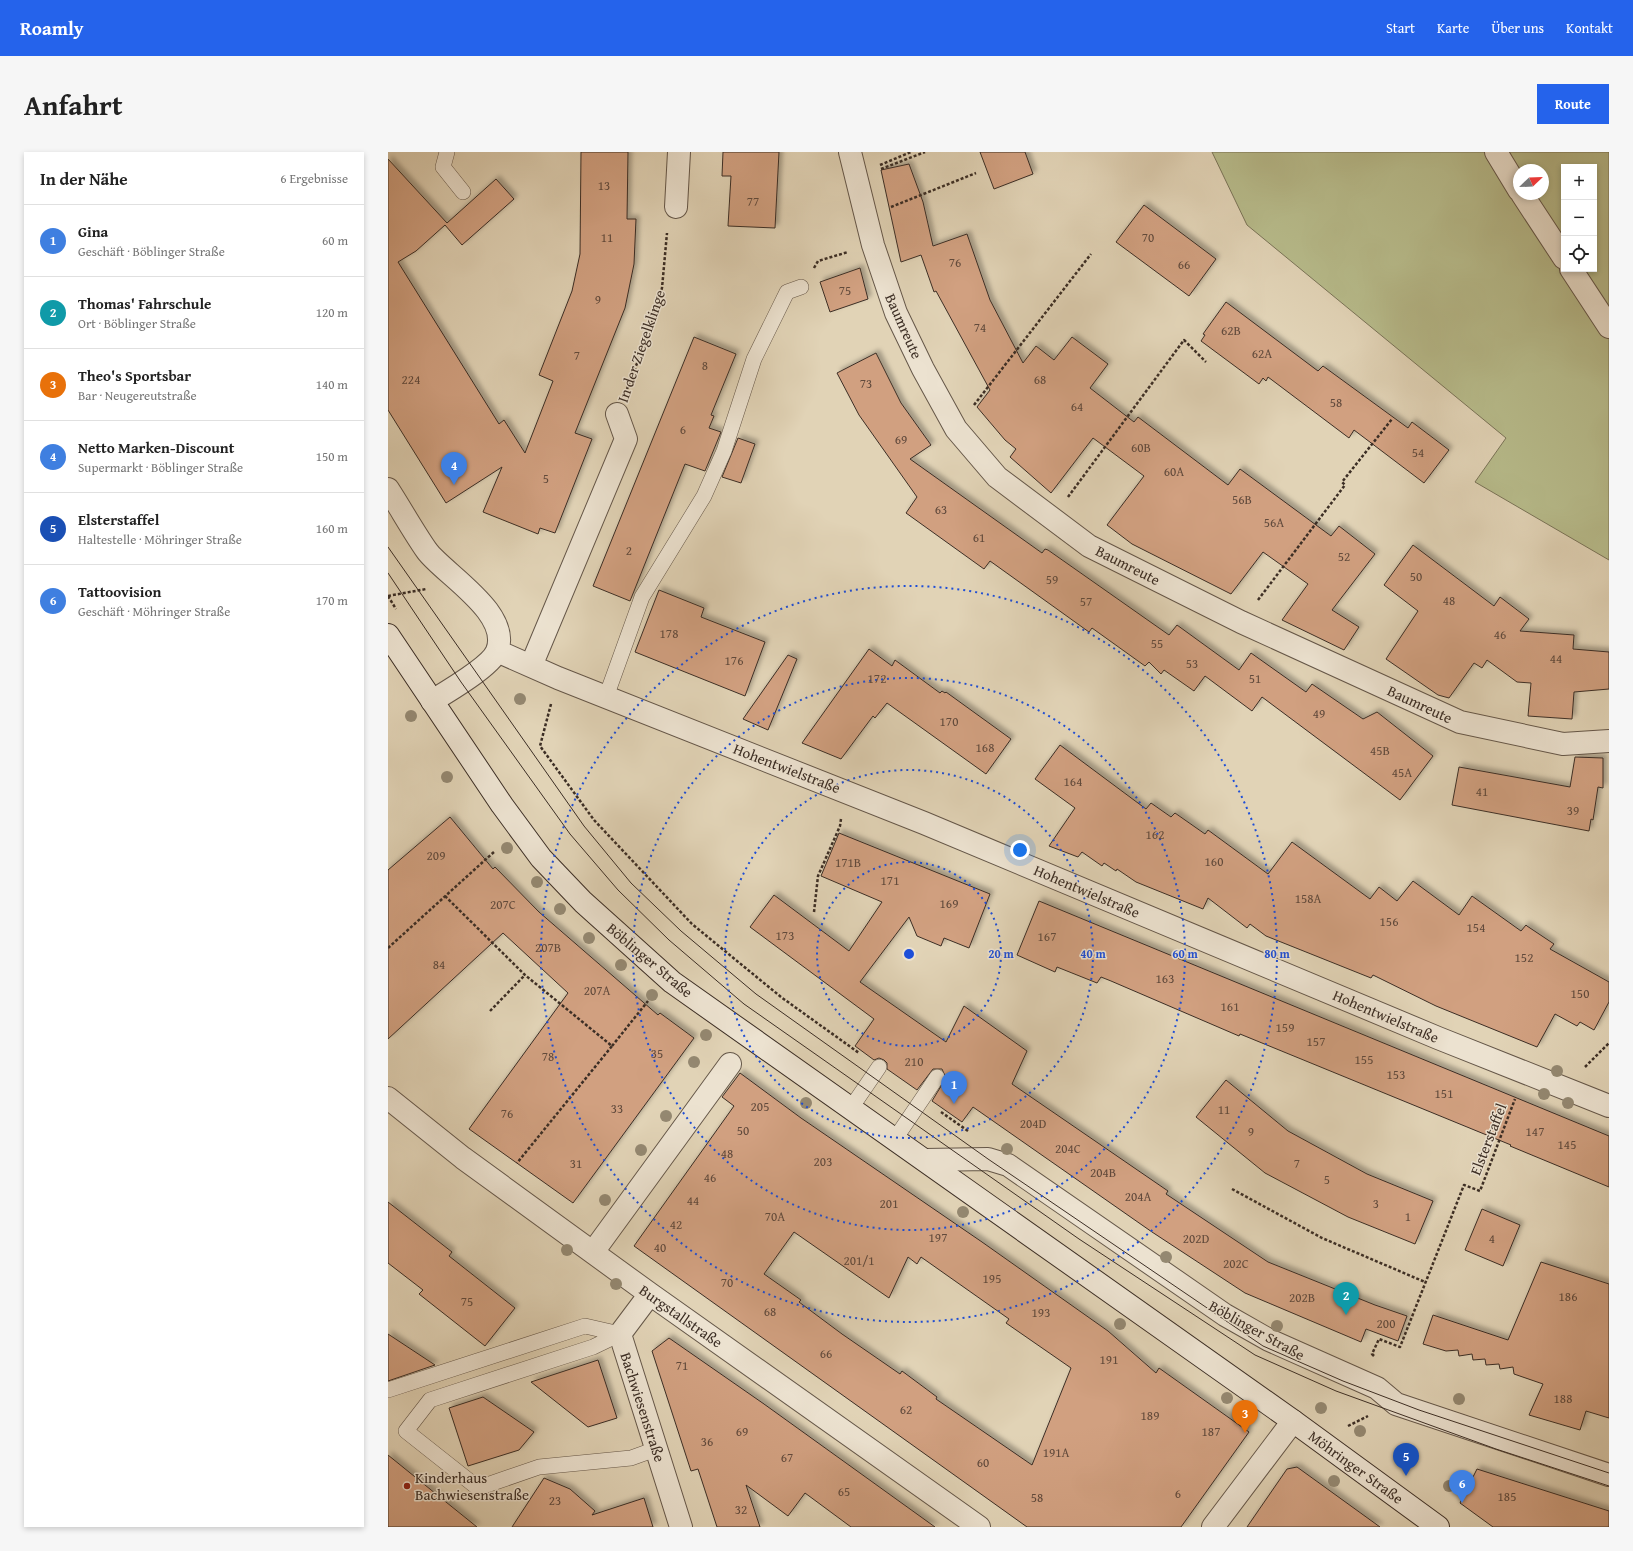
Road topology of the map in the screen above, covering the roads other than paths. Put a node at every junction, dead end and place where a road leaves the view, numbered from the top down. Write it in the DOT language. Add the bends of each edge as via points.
graph roads {
  1 [pos="447,152"];
  2 [pos="680,152"];
  3 [pos="850,152"];
  4 [pos="1496,152"];
  5 [pos="1513,180"];
  6 [pos="464,192"];
  7 [pos="1526,200"];
  8 [pos="676,206"];
  9 [pos="1561,253"];
  10 [pos="1573,272"];
  11 [pos="801,287"];
  12 [pos="1609,327"];
  13 [pos="617,414"];
  14 [pos="388,489"];
  15 [pos="388,635"];
  16 [pos="497,651"];
  17 [pos="531,666"];
  18 [pos="606,697"];
  19 [pos="432,701"];
  20 [pos="1609,741"];
  21 [pos="730,1064"];
  22 [pos="879,1067"];
  23 [pos="937,1077"];
  24 [pos="388,1098"];
  25 [pos="1609,1106"];
  26 [pos="851,1108"];
  27 [pos="895,1139"];
  28 [pos="925,1160"];
  29 [pos="593,1252"];
  30 [pos="650,1294"];
  31 [pos="620,1334"];
  32 [pos="388,1390"];
  33 [pos="1293,1421"];
  34 [pos="656,1449"];
  35 [pos="1609,1475"];
  36 [pos="681,1527"];
  37 [pos="979,1527"];
  38 [pos="1213,1527"];
  39 [pos="1438,1527"];
  1 -- 6 [label="lane" via="443,167"];
  2 -- 8 [label="street"];
  3 -- 20 [label="street, Baumreute" via="865,217 896,313 956,429 997,477 1089,546 1241,622 1460,722 1563,744"];
  4 -- 5 [label="street"];
  7 -- 9 [label="street"];
  10 -- 12 [label="street"];
  11 -- 18 [label="lane" via="787,292 754,359 724,451 704,496 642,597"];
  13 -- 17 [label="street, In der Ziegelklinge" via="626,439"];
  14 -- 16 [label="street" via="428,552 472,591 492,619 498,632"];
  15 -- 19 [label="street, Böblinger Straße"];
  16 -- 17 [label="street, Hohentwielstraße"];
  16 -- 19 [label="street" via="488,662"];
  17 -- 18 [label="street, Hohentwielstraße"];
  18 -- 25 [label="street, Hohentwielstraße" via="843,790"];
  19 -- 26 [label="street, Böblinger Straße" via="541,858 583,902 672,982"];
  21 -- 29 [label="street"];
  22 -- 26 [label="lane"];
  23 -- 27 [label="lane"];
  24 -- 29 [label="street, Burgstallstraße" via="445,1144"];
  26 -- 27 [label="street, Böblinger Straße"];
  27 -- 28 [label="street, Böblinger Straße"];
  28 -- 33 [label="street, Böblinger Straße"];
  28 -- 35 [label="street, Böblinger Straße" via="988,1159 1008,1165 1225,1315 1269,1340 1384,1392 1396,1404"];
  29 -- 30 [label="street, Burgstallstraße"];
  30 -- 31 [label="street, Bachwiesenstraße"];
  30 -- 37 [label="street, Burgstallstraße"];
  31 -- 32 [label="lane" via="585,1326"];
  31 -- 34 [label="street, Bachwiesenstraße"];
  31 -- 34 [label="lane" via="593,1347 430,1400 406,1431 478,1488 539,1467 631,1458"];
  33 -- 38 [label="street"];
  33 -- 39 [label="street, Möhringer Straße"];
  34 -- 36 [label="street, Bachwiesenstraße"];
}
